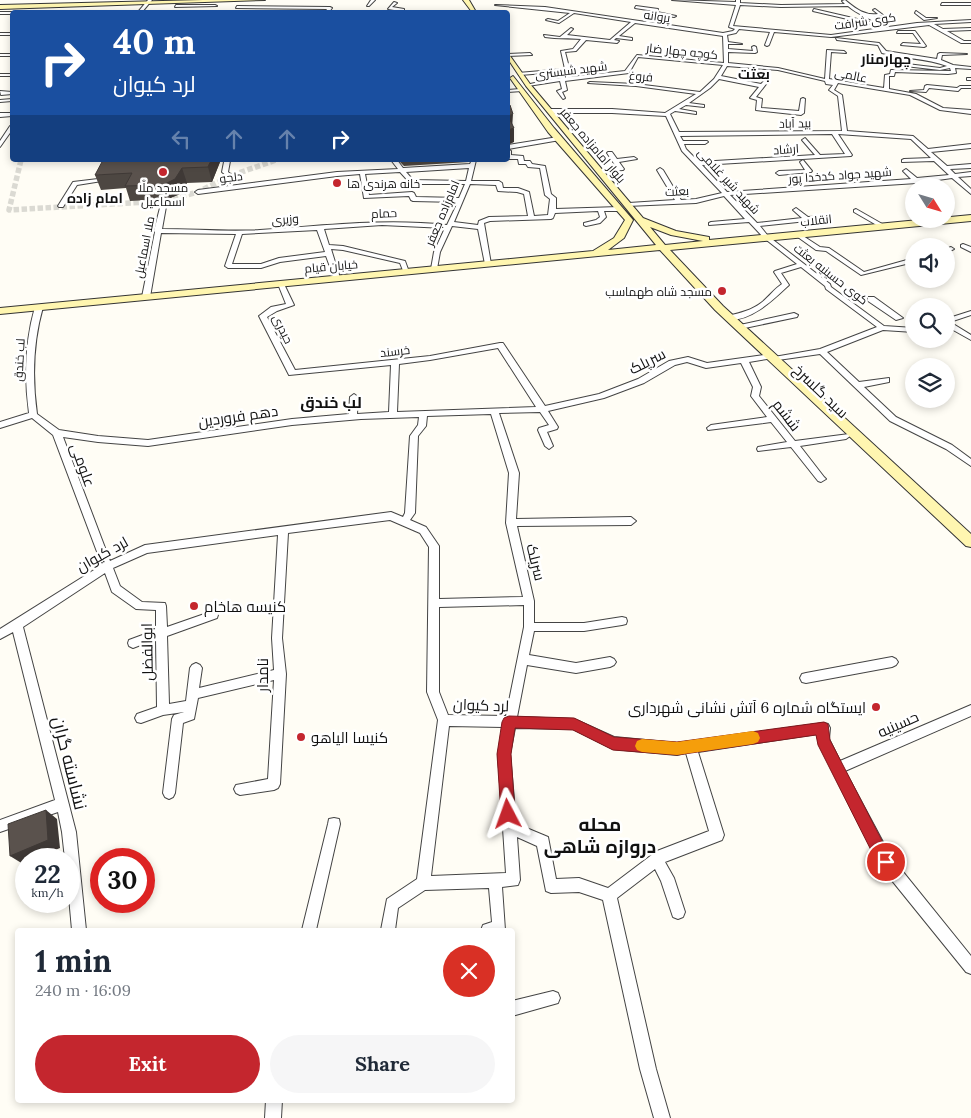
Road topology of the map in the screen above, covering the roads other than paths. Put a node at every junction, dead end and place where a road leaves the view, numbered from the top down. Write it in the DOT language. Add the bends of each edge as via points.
graph roads {
  1 [pos="261,0"];
  2 [pos="372,0"];
  3 [pos="500,0"];
  4 [pos="641,0"];
  5 [pos="674,0"];
  6 [pos="685,0"];
  7 [pos="844,0"];
  8 [pos="967,0"];
  9 [pos="101,2"];
  10 [pos="149,2"];
  11 [pos="239,2"];
  12 [pos="395,3"];
  13 [pos="738,3"];
  14 [pos="177,4"];
  15 [pos="217,4"];
  16 [pos="942,4"];
  17 [pos="971,4"];
  18 [pos="368,5"];
  19 [pos="497,5"];
  20 [pos="847,5"];
  21 [pos="479,6"];
  22 [pos="0,7"];
  23 [pos="265,7"];
  24 [pos="382,7"];
  25 [pos="389,8"];
  26 [pos="212,10"];
  27 [pos="263,10"];
  28 [pos="328,10"];
  29 [pos="403,10"];
  30 [pos="481,10"];
  31 [pos="493,10"];
  32 [pos="875,10"];
  33 [pos="916,12"];
  34 [pos="572,13"];
  35 [pos="655,13"];
  36 [pos="510,14"];
  37 [pos="514,14"];
  38 [pos="674,16"];
  39 [pos="971,16"];
  40 [pos="868,17"];
  41 [pos="852,18"];
  42 [pos="895,19"];
  43 [pos="926,19"];
  44 [pos="548,20"];
  45 [pos="971,21"];
  46 [pos="633,22"];
  47 [pos="869,23"];
  48 [pos="930,23"];
  49 [pos="646,24"];
  50 [pos="794,24"];
  51 [pos="876,24"];
  52 [pos="918,24"];
  53 [pos="909,25"];
  54 [pos="619,26"];
  55 [pos="959,26"];
  56 [pos="627,27"];
  57 [pos="737,28"];
  58 [pos="753,29"];
  59 [pos="885,29"];
  60 [pos="968,29"];
  61 [pos="571,30"];
  62 [pos="943,30"];
  63 [pos="772,31"];
  64 [pos="894,32"];
  65 [pos="794,33"];
  66 [pos="545,36"];
  67 [pos="563,36"];
  68 [pos="725,36"];
  69 [pos="750,36"];
  70 [pos="899,36"];
  71 [pos="943,36"];
  72 [pos="953,36"];
  73 [pos="585,38"];
  74 [pos="616,39"];
  75 [pos="631,39"];
  76 [pos="833,40"];
  77 [pos="963,42"];
  78 [pos="971,42"];
  79 [pos="725,43"];
  80 [pos="740,44"];
  81 [pos="903,44"];
  82 [pos="957,44"];
  83 [pos="767,45"];
  84 [pos="754,49"];
  85 [pos="725,50"];
  86 [pos="844,52"];
  87 [pos="914,52"];
  88 [pos="530,54"];
  89 [pos="965,54"];
  90 [pos="510,55"];
  91 [pos="637,56"];
  92 [pos="916,58"];
  93 [pos="940,61"];
  94 [pos="510,63"];
  95 [pos="908,65"];
  96 [pos="725,66"];
  97 [pos="952,66"];
  98 [pos="971,68"];
  99 [pos="786,71"];
  100 [pos="542,72"];
  101 [pos="510,74"];
  102 [pos="520,74"];
  103 [pos="789,76"];
  104 [pos="718,77"];
  105 [pos="584,78"];
  106 [pos="562,80"];
  107 [pos="768,80"];
  108 [pos="827,80"];
  109 [pos="546,81"];
  110 [pos="528,85"];
  111 [pos="762,86"];
  112 [pos="971,87"];
  113 [pos="520,90"];
  114 [pos="958,90"];
  115 [pos="510,91"];
  116 [pos="886,91"];
  117 [pos="0,92"];
  118 [pos="10,93"];
  119 [pos="699,93"];
  120 [pos="971,93"];
  121 [pos="911,94"];
  122 [pos="563,98"];
  123 [pos="803,99"];
  124 [pos="10,100"];
  125 [pos="1,101"];
  126 [pos="687,104"];
  127 [pos="702,106"];
  128 [pos="674,109"];
  129 [pos="550,112"];
  130 [pos="971,112"];
  131 [pos="694,113"];
  132 [pos="668,115"];
  133 [pos="714,128"];
  134 [pos="10,130"];
  135 [pos="834,132"];
  136 [pos="750,133"];
  137 [pos="845,133"];
  138 [pos="677,134"];
  139 [pos="718,134"];
  140 [pos="558,140"];
  141 [pos="765,140"];
  142 [pos="804,140"];
  143 [pos="705,142"];
  144 [pos="1,143"];
  145 [pos="681,143"];
  146 [pos="971,146"];
  147 [pos="510,147"];
  148 [pos="928,152"];
  149 [pos="610,153"];
  150 [pos="916,153"];
  151 [pos="510,157"];
  152 [pos="819,157"];
  153 [pos="634,159"];
  154 [pos="937,159"];
  155 [pos="616,161"];
  156 [pos="904,161"];
  157 [pos="110,162"];
  158 [pos="227,162"];
  159 [pos="395,162"];
  160 [pos="803,162"];
  161 [pos="473,163"];
  162 [pos="698,164"];
  163 [pos="971,166"];
  164 [pos="948,168"];
  165 [pos="399,169"];
  166 [pos="660,170"];
  167 [pos="602,171"];
  168 [pos="362,172"];
  169 [pos="796,172"];
  170 [pos="906,172"];
  171 [pos="779,173"];
  172 [pos="971,174"];
  173 [pos="230,176"];
  174 [pos="955,176"];
  175 [pos="801,177"];
  176 [pos="913,178"];
  177 [pos="940,178"];
  178 [pos="411,182"];
  179 [pos="905,182"];
  180 [pos="468,183"];
  181 [pos="807,183"];
  182 [pos="812,189"];
  183 [pos="198,192"];
  184 [pos="971,192"];
  185 [pos="412,194"];
  186 [pos="726,194"];
  187 [pos="462,200"];
  188 [pos="164,201"];
  189 [pos="679,202"];
  190 [pos="628,205"];
  191 [pos="61,206"];
  192 [pos="619,209"];
  193 [pos="601,210"];
  194 [pos="796,210"];
  195 [pos="553,211"];
  196 [pos="856,211"];
  197 [pos="826,217"];
  198 [pos="530,218"];
  199 [pos="971,218"];
  200 [pos="807,219"];
  201 [pos="638,223"];
  202 [pos="752,223"];
  203 [pos="586,224"];
  204 [pos="711,224"];
  205 [pos="450,225"];
  206 [pos="882,226"];
  207 [pos="480,227"];
  208 [pos="320,228"];
  209 [pos="240,230"];
  210 [pos="157,231"];
  211 [pos="797,234"];
  212 [pos="766,237"];
  213 [pos="729,241"];
  214 [pos="708,244"];
  215 [pos="963,246"];
  216 [pos="658,249"];
  217 [pos="327,250"];
  218 [pos="971,250"];
  219 [pos="584,256"];
  220 [pos="488,264"];
  221 [pos="905,264"];
  222 [pos="802,265"];
  223 [pos="434,269"];
  224 [pos="406,272"];
  225 [pos="686,272"];
  226 [pos="336,278"];
  227 [pos="281,284"];
  228 [pos="146,297"];
  229 [pos="871,298"];
  230 [pos="39,307"];
  231 [pos="885,308"];
  232 [pos="0,311"];
  233 [pos="971,313"];
  234 [pos="794,315"];
  235 [pos="864,315"];
  236 [pos="731,318"];
  237 [pos="899,318"];
  238 [pos="955,319"];
  239 [pos="740,327"];
  240 [pos="882,328"];
  241 [pos="955,328"];
  242 [pos="905,329"];
  243 [pos="971,338"];
  244 [pos="822,351"];
  245 [pos="769,358"];
  246 [pos="395,362"];
  247 [pos="745,362"];
  248 [pos="292,372"];
  249 [pos="886,380"];
  250 [pos="859,385"];
  251 [pos="354,397"];
  252 [pos="544,409"];
  253 [pos="494,411"];
  254 [pos="424,414"];
  255 [pos="33,415"];
  256 [pos="393,415"];
  257 [pos="354,417"];
  258 [pos="772,419"];
  259 [pos="0,425"];
  260 [pos="711,428"];
  261 [pos="56,433"];
  262 [pos="846,436"];
  263 [pos="793,444"];
  264 [pos="549,446"];
  265 [pos="761,449"];
  266 [pos="971,463"];
  267 [pos="821,479"];
  268 [pos="631,521"];
  269 [pos="404,523"];
  270 [pos="511,523"];
  271 [pos="283,531"];
  272 [pos="962,537"];
  273 [pos="971,552"];
  274 [pos="107,567"];
  275 [pos="529,600"];
  276 [pos="434,603"];
  277 [pos="213,616"];
  278 [pos="622,621"];
  279 [pos="17,626"];
  280 [pos="529,627"];
  281 [pos="161,633"];
  282 [pos="0,634"];
  283 [pos="132,643"];
  284 [pos="522,659"];
  285 [pos="610,662"];
  286 [pos="892,662"];
  287 [pos="196,668"];
  288 [pos="280,674"];
  289 [pos="806,678"];
  290 [pos="193,700"];
  291 [pos="163,710"];
  292 [pos="971,710"];
  293 [pos="140,718"];
  294 [pos="444,720"];
  295 [pos="509,722"];
  296 [pos="690,746"];
  297 [pos="838,768"];
  298 [pos="240,788"];
  299 [pos="168,793"];
  300 [pos="62,804"];
  301 [pos="508,814"];
  302 [pos="334,824"];
  303 [pos="0,826"];
  304 [pos="657,860"];
  305 [pos="495,881"];
  306 [pos="423,883"];
  307 [pos="609,895"];
  308 [pos="678,912"];
  309 [pos="78,928"];
  310 [pos="308,928"];
  311 [pos="388,928"];
  312 [pos="499,928"];
  313 [pos="971,967"];
  314 [pos="553,998"];
  315 [pos="515,1008"];
  316 [pos="274,1103"];
  317 [pos="273,1118"];
  318 [pos="662,1118"];
  1 -- 11 [label="main road"];
  2 -- 18 [label="street"];
  3 -- 19 [label="street"];
  4 -- 35 [label="street" via="636,7 657,10"];
  5 -- 6 [label="street"];
  6 -- 13 [label="street"];
  7 -- 20 [label="street"];
  8 -- 17 [label="street"];
  9 -- 10 [label="main road"];
  9 -- 22 [label="main road"];
  10 -- 14 [label="main road"];
  11 -- 15 [label="main road"];
  11 -- 23 [label="street"];
  12 -- 25 [label="street"];
  13 -- 20 [label="street"];
  13 -- 41 [label="street" via="818,10"];
  13 -- 57 [label="street, کوی شرافت" via="731,28"];
  14 -- 15 [label="main road"];
  15 -- 26 [label="street"];
  16 -- 17 [label="street"];
  19 -- 31 [label="street"];
  19 -- 34 [label="street, پروانه" via="530,6"];
  20 -- 40 [label="street"];
  21 -- 30 [label="main road"];
  23 -- 27 [label="street"];
  23 -- 28 [label="street"];
  24 -- 25 [label="street"];
  25 -- 29 [label="street"];
  32 -- 40 [label="street" via="881,15"];
  33 -- 43 [label="street"];
  34 -- 44 [label="street" via="559,22"];
  34 -- 46 [label="street, پروانه"];
  35 -- 38 [label="street"];
  35 -- 49 [label="street"];
  36 -- 37 [label="street"];
  39 -- 43 [label="street"];
  40 -- 41 [label="street"];
  40 -- 51 [label="street" via="881,23"];
  41 -- 47 [label="street"];
  42 -- 53 [label="street"];
  43 -- 52 [label="street"];
  45 -- 48 [label="street, کوی شرافت"];
  46 -- 49 [label="street, پروانه"];
  46 -- 56 [label="street"];
  48 -- 52 [label="street, کوی شرافت"];
  48 -- 62 [label="street"];
  49 -- 68 [label="street, پروانه"];
  50 -- 65 [label="street"];
  52 -- 53 [label="street, کوی شرافت"];
  53 -- 59 [label="street, کوی شرافت"];
  54 -- 56 [label="street"];
  55 -- 60 [label="street"];
  56 -- 74 [label="street"];
  57 -- 58 [label="street, کوی شرافت"];
  57 -- 68 [label="street"];
  58 -- 63 [label="street, کوی شرافت"];
  58 -- 69 [label="street"];
  59 -- 64 [label="street"];
  59 -- 76 [label="street, کوی شرافت"];
  60 -- 62 [label="street"];
  61 -- 67 [label="street"];
  62 -- 72 [label="street"];
  63 -- 65 [label="street, کوی شرافت"];
  63 -- 83 [label="street"];
  64 -- 70 [label="street"];
  64 -- 81 [label="street" via="914,32 924,46"];
  65 -- 76 [label="street, کوی شرافت"];
  66 -- 67 [label="street, شهید شبستری"];
  67 -- 73 [label="street, شهید شبستری"];
  68 -- 79 [label="street"];
  71 -- 72 [label="street"];
  72 -- 77 [label="street"];
  73 -- 74 [label="street, شهید شبستری"];
  73 -- 100 [label="street" via="574,50 563,51 568,70"];
  74 -- 75 [label="street, شهید شبستری"];
  76 -- 92 [label="street" via="879,44 884,52"];
  77 -- 78 [label="street"];
  77 -- 82 [label="street"];
  79 -- 80 [label="street"];
  79 -- 85 [label="street"];
  84 -- 85 [label="street"];
  85 -- 96 [label="street"];
  86 -- 108 [label="street" via="829,51"];
  87 -- 92 [label="street"];
  88 -- 90 [label="street"];
  89 -- 93 [label="street" via="954,53 955,57 940,54"];
  91 -- 96 [label="street, کوچه چهار ضار"];
  91 -- 105 [label="street, شهید شبستری" via="627,72"];
  92 -- 93 [label="street"];
  93 -- 97 [label="street"];
  94 -- 102 [label="main road, بلوار امامزاده جعفر"];
  95 -- 97 [label="street" via="940,69"];
  96 -- 99 [label="street, عالمی"];
  96 -- 104 [label="street"];
  97 -- 98 [label="street"];
  97 -- 116 [label="street" via="954,72 948,73 893,71 892,75 887,75"];
  99 -- 103 [label="street" via="780,74"];
  99 -- 108 [label="street, عالمی"];
  100 -- 102 [label="street"];
  100 -- 109 [label="street"];
  101 -- 113 [label="main road, بلوار امامزاده جعفر"];
  102 -- 110 [label="main road, بلوار امامزاده جعفر"];
  104 -- 111 [label="street"];
  104 -- 119 [label="street"];
  105 -- 106 [label="street, شهید شبستری"];
  105 -- 119 [label="street, فروغ" via="587,83"];
  106 -- 109 [label="street, شهید شبستری"];
  106 -- 122 [label="street" via="565,90 559,91"];
  107 -- 111 [label="street"];
  108 -- 116 [label="street, عالمی"];
  108 -- 137 [label="street" via="836,84 831,90 840,95"];
  109 -- 110 [label="street, شهید شبستری"];
  110 -- 129 [label="main road, بلوار امامزاده جعفر"];
  111 -- 123 [label="street" via="752,98 760,99 758,109 801,113"];
  112 -- 114 [label="street"];
  113 -- 115 [label="street"];
  113 -- 140 [label="main road, بلوار امامزاده جعفر"];
  114 -- 120 [label="street"];
  114 -- 121 [label="street" via="927,86 926,91 912,90"];
  116 -- 121 [label="street, عالمی"];
  117 -- 118 [label="street"];
  119 -- 126 [label="street"];
  121 -- 130 [label="street, عالمی" via="931,105"];
  124 -- 125 [label="street"];
  126 -- 127 [label="street"];
  126 -- 128 [label="street"];
  128 -- 131 [label="street"];
  128 -- 132 [label="street"];
  129 -- 132 [label="street" via="612,111"];
  129 -- 167 [label="main road, بلوار امامزاده جعفر"];
  132 -- 138 [label="street, شهید شیر غلامی"];
  133 -- 139 [label="street"];
  134 -- 144 [label="street"];
  135 -- 136 [label="street, بید آباد"];
  135 -- 137 [label="street, بید آباد"];
  135 -- 152 [label="street, ارشاد" via="849,155"];
  136 -- 139 [label="street, بید آباد"];
  136 -- 141 [label="street" via="755,140"];
  137 -- 148 [label="street, بید آباد" via="913,138"];
  138 -- 139 [label="street, بید آباد"];
  138 -- 145 [label="street, شهید شیر غلامی"];
  140 -- 147 [label="street"];
  140 -- 192 [label="main road, بلوار امامزاده جعفر"];
  142 -- 152 [label="street"];
  143 -- 145 [label="street"];
  145 -- 162 [label="street, شهید شیر غلامی"];
  146 -- 148 [label="street"];
  148 -- 150 [label="street"];
  148 -- 154 [label="street"];
  149 -- 155 [label="street"];
  151 -- 195 [label="street" via="521,157 521,163 544,167 548,195 554,198"];
  152 -- 162 [label="street, ارشاد"];
  153 -- 155 [label="street"];
  154 -- 156 [label="street"];
  154 -- 164 [label="street"];
  155 -- 167 [label="street" via="621,169"];
  157 -- 191 [label="street" via="100,180 74,183"];
  158 -- 173 [label="street" via="225,172"];
  159 -- 165 [label="street"];
  160 -- 169 [label="street" via="809,171"];
  161 -- 165 [label="street, دلجو"];
  161 -- 180 [label="street, امام‌زاده جعفر"];
  162 -- 186 [label="street, شهید شیر غلامی"];
  163 -- 164 [label="street"];
  164 -- 174 [label="street"];
  165 -- 168 [label="street, دلجو"];
  165 -- 178 [label="street"];
  166 -- 189 [label="street"];
  167 -- 190 [label="main road, بلوار امامزاده جعفر"];
  168 -- 183 [label="street, دلجو"];
  168 -- 185 [label="street" via="366,198"];
  169 -- 171 [label="street"];
  169 -- 175 [label="street"];
  170 -- 176 [label="street"];
  172 -- 174 [label="street, شهید جواد کدخدا پور"];
  174 -- 177 [label="street, شهید جواد کدخدا پور"];
  174 -- 184 [label="street"];
  178 -- 180 [label="street"];
  178 -- 185 [label="street"];
  179 -- 182 [label="street, شهید جواد کدخدا پور"];
  180 -- 187 [label="street, امام‌زاده جعفر"];
  180 -- 198 [label="street" via="499,183 500,190 527,193"];
  181 -- 182 [label="street"];
  182 -- 186 [label="street, شهید جواد کدخدا پور"];
  185 -- 187 [label="street" via="413,199"];
  186 -- 189 [label="street, بعثت" via="696,202"];
  186 -- 202 [label="street, شهید شیر غلامی"];
  187 -- 205 [label="street, امام‌زاده جعفر"];
  188 -- 210 [label="street, ملا اسماعیل"];
  189 -- 190 [label="street, بعثت"];
  190 -- 201 [label="main road, بلوار امامزاده جعفر"];
  192 -- 193 [label="street"];
  192 -- 201 [label="main road, بلوار امامزاده جعفر"];
  193 -- 195 [label="street"];
  193 -- 203 [label="street" via="603,217 598,222"];
  194 -- 200 [label="street"];
  195 -- 198 [label="street" via="550,217"];
  196 -- 206 [label="street"];
  197 -- 200 [label="street"];
  198 -- 207 [label="street" via="489,220 481,222"];
  199 -- 206 [label="main road, انقلاب"];
  200 -- 202 [label="street"];
  201 -- 213 [label="main road" via="674,233"];
  201 -- 216 [label="main road, بلوار امامزاده جعفر"];
  201 -- 219 [label="main road" via="626,229 614,244"];
  202 -- 204 [label="street"];
  202 -- 212 [label="street, شهید شیر غلامی"];
  205 -- 207 [label="street, حمام"];
  205 -- 208 [label="street, حمام" via="422,223"];
  205 -- 223 [label="street, امام‌زاده جعفر" via="437,252"];
  206 -- 211 [label="main road, انقلاب"];
  207 -- 220 [label="street"];
  208 -- 209 [label="street, وزیری"];
  208 -- 217 [label="street, وزیری"];
  209 -- 210 [label="street, وزیری"];
  209 -- 217 [label="street" via="228,266 246,268"];
  210 -- 228 [label="street, ملا اسماعیل"];
  211 -- 212 [label="main road, انقلاب"];
  211 -- 221 [label="street" via="818,249 827,249 863,274"];
  212 -- 213 [label="main road, انقلاب"];
  212 -- 222 [label="street, کوی حسینیه بعثت"];
  213 -- 214 [label="main road, انقلاب"];
  214 -- 216 [label="main road, انقلاب"];
  214 -- 225 [label="main road" via="686,254 682,262"];
  215 -- 218 [label="street"];
  216 -- 219 [label="main road, خیابان قیام"];
  216 -- 225 [label="main road, سید گلسرخ"];
  216 -- 245 [label="main road, سید گلسرخ"];
  217 -- 224 [label="street" via="343,248 400,258"];
  217 -- 226 [label="street, وزیری"];
  219 -- 220 [label="main road, خیابان قیام"];
  220 -- 223 [label="main road, خیابان قیام"];
  222 -- 235 [label="street, کوی حسینیه بعثت"];
  222 -- 236 [label="street" via="777,272 786,285 772,292 768,300 756,309"];
  223 -- 224 [label="main road, خیابان قیام"];
  224 -- 226 [label="main road, خیابان قیام"];
  225 -- 236 [label="main road, سید گلسرخ"];
  226 -- 227 [label="main road, خیابان قیام"];
  227 -- 228 [label="main road, خیابان قیام"];
  227 -- 248 [label="street, حیدری" via="290,305 263,316"];
  228 -- 230 [label="main road, خیابان قیام"];
  229 -- 231 [label="street"];
  230 -- 232 [label="main road, خیابان قیام"];
  230 -- 255 [label="street, لب خندق" via="32,328 29,392"];
  231 -- 235 [label="street"];
  231 -- 237 [label="street"];
  233 -- 238 [label="street"];
  234 -- 239 [label="street"];
  235 -- 240 [label="street, کوی حسینیه بعثت"];
  236 -- 239 [label="main road, سید گلسرخ"];
  239 -- 245 [label="main road, سید گلسرخ"];
  240 -- 242 [label="street"];
  240 -- 244 [label="street, سرپلک"];
  241 -- 243 [label="street"];
  244 -- 245 [label="street, سرپلک"];
  244 -- 250 [label="street"];
  245 -- 247 [label="street, سرپلک"];
  245 -- 262 [label="main road, سید گلسرخ"];
  245 -- 272 [label="main road, سید گلسرخ"];
  246 -- 248 [label="street, خرسند"];
  246 -- 252 [label="street, خرسند" via="500,345"];
  246 -- 256 [label="street"];
  247 -- 252 [label="street, سرپلک" via="706,366 688,359 672,363 641,381 601,396"];
  247 -- 258 [label="street, ششم" via="757,387 756,396"];
  249 -- 250 [label="street"];
  250 -- 266 [label="street" via="893,419 949,447"];
  251 -- 257 [label="street"];
  252 -- 253 [label="street, دهم فروردین"];
  252 -- 264 [label="street" via="554,426 542,430"];
  253 -- 254 [label="street, دهم فروردین"];
  253 -- 270 [label="street, سریلک" via="514,473"];
  254 -- 256 [label="street, دهم فروردین"];
  254 -- 269 [label="street" via="422,426 414,436 410,513"];
  255 -- 259 [label="street"];
  255 -- 261 [label="street, علومی"];
  256 -- 257 [label="street, دهم فروردین"];
  257 -- 261 [label="street, دهم فروردین" via="292,422 148,443"];
  258 -- 260 [label="street"];
  258 -- 263 [label="street, ششم"];
  261 -- 274 [label="street, علومی"];
  262 -- 263 [label="street"];
  262 -- 272 [label="main road, سید گلسرخ"];
  263 -- 265 [label="street"];
  263 -- 267 [label="street, ششم"];
  268 -- 270 [label="street"];
  269 -- 271 [label="street, لرد کیوان" via="391,516"];
  269 -- 276 [label="street, لرد کیوان" via="424,530 434,546"];
  270 -- 275 [label="street, سریلک"];
  271 -- 274 [label="street, لرد کیوان" via="146,549"];
  271 -- 288 [label="street, نامدار" via="277,638"];
  272 -- 273 [label="main road, سید گلسرخ"];
  274 -- 279 [label="street, لرد کیوان"];
  274 -- 281 [label="street, ابوالفضل" via="116,588 140,606 161,606"];
  275 -- 276 [label="street"];
  275 -- 280 [label="street, سریلک"];
  276 -- 294 [label="street, لرد کیوان" via="434,692"];
  277 -- 281 [label="street"];
  278 -- 280 [label="street" via="584,628"];
  279 -- 282 [label="street"];
  279 -- 300 [label="street, نشاسته گران"];
  280 -- 284 [label="street, سریلک"];
  281 -- 283 [label="street"];
  281 -- 291 [label="street, ابوالفضل"];
  284 -- 285 [label="street" via="576,668"];
  284 -- 295 [label="street, سریلک"];
  286 -- 289 [label="street"];
  287 -- 290 [label="street"];
  288 -- 290 [label="street"];
  288 -- 298 [label="street, نامدار" via="274,784"];
  290 -- 291 [label="street"];
  290 -- 299 [label="street" via="190,715 178,719"];
  291 -- 293 [label="street"];
  292 -- 297 [label="street, حسینیه"];
  294 -- 295 [label="street, لرد کیوان"];
  294 -- 306 [label="street"];
  295 -- 296 [label="street, لرد کیوان" via="574,724 613,743 677,749"];
  295 -- 301 [label="street, سریلک" via="504,754"];
  296 -- 297 [label="street, لرد کیوان" via="824,728 823,740"];
  296 -- 304 [label="street" via="717,835"];
  297 -- 313 [label="street, لرد کیوان" via="886,862"];
  300 -- 303 [label="street"];
  300 -- 309 [label="street, نشاسته گران" via="69,832"];
  301 -- 305 [label="street, سریلک" via="513,880"];
  301 -- 307 [label="street" via="519,832 543,842 551,886 579,885"];
  302 -- 310 [label="street"];
  304 -- 307 [label="street"];
  304 -- 308 [label="street" via="667,878"];
  305 -- 306 [label="street"];
  305 -- 312 [label="street"];
  306 -- 311 [label="street" via="392,904"];
  307 -- 318 [label="street"];
  314 -- 315 [label="street"];
  316 -- 317 [label="street"];
}
